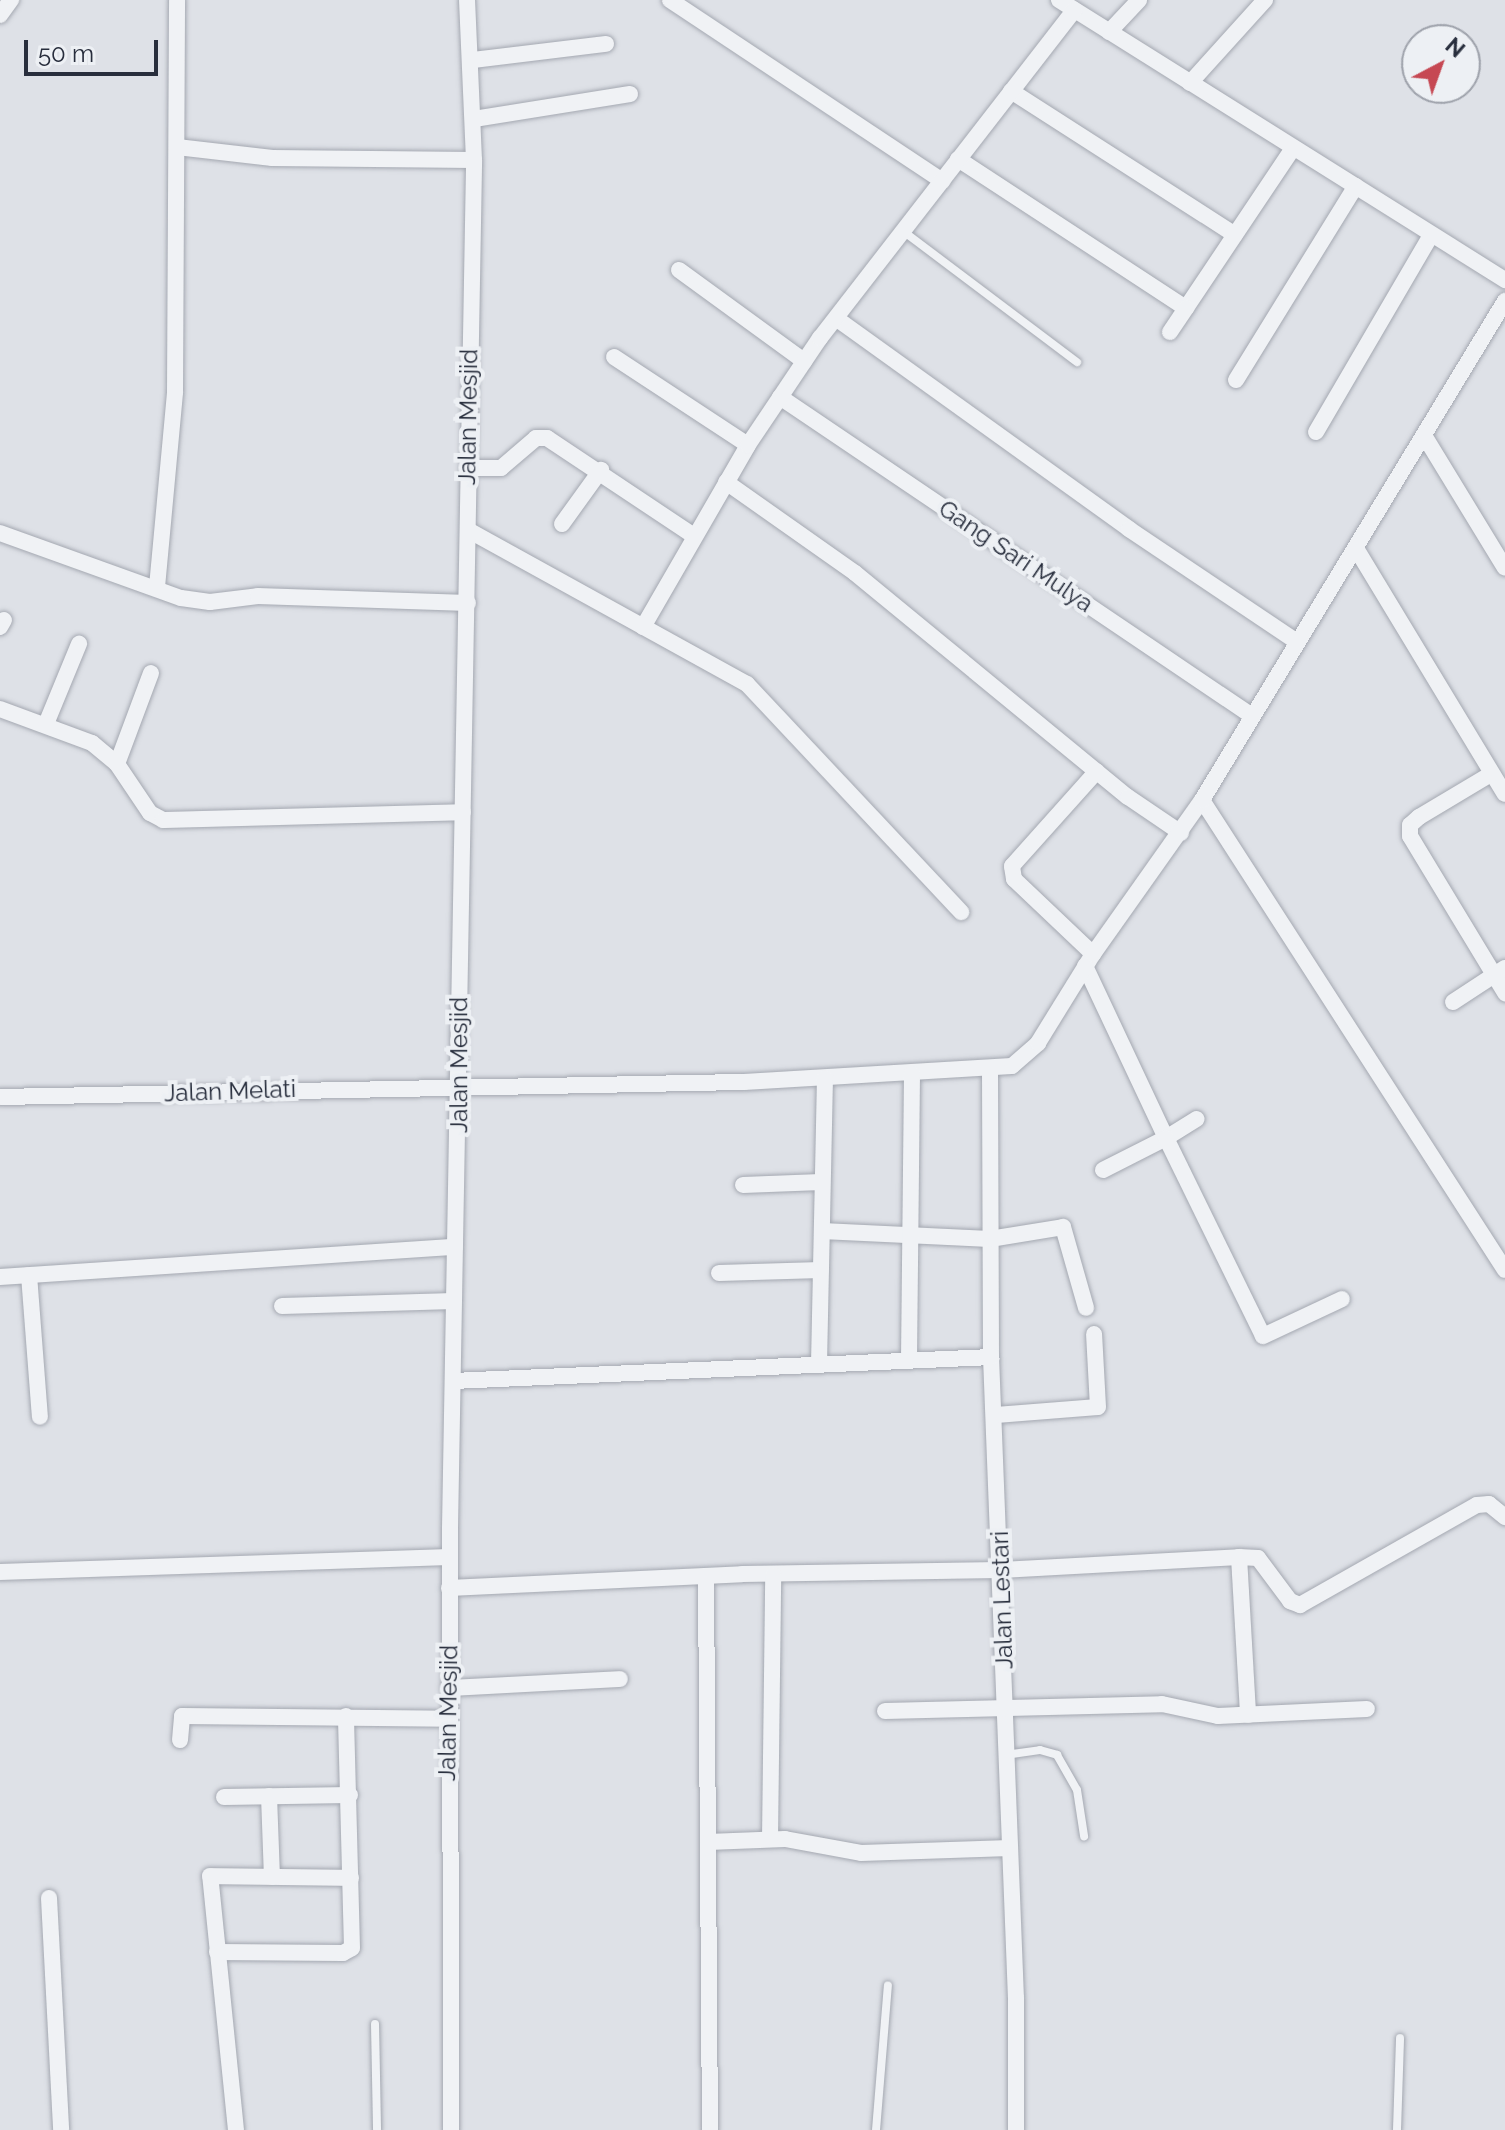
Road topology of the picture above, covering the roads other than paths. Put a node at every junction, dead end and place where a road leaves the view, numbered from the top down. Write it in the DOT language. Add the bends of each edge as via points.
graph roads {
  1 [pos="11,0"];
  2 [pos="177,0"];
  3 [pos="467,0"];
  4 [pos="670,0"];
  5 [pos="1059,0"];
  6 [pos="1139,0"];
  7 [pos="1265,0"];
  8 [pos="1074,10"];
  9 [pos="0,15"];
  10 [pos="1109,32"];
  11 [pos="606,44"];
  12 [pos="473,60"];
  13 [pos="1190,83"];
  14 [pos="1011,91"];
  15 [pos="630,94"];
  16 [pos="474,119"];
  17 [pos="177,147"];
  18 [pos="1293,148"];
  19 [pos="958,159"];
  20 [pos="474,160"];
  21 [pos="942,181"];
  22 [pos="1356,186"];
  23 [pos="903,231"];
  24 [pos="1235,235"];
  25 [pos="1431,235"];
  26 [pos="679,270"];
  27 [pos="1505,280"];
  28 [pos="1505,301"];
  29 [pos="1186,308"];
  30 [pos="1495,318"];
  31 [pos="837,319"];
  32 [pos="1170,332"];
  33 [pos="1505,333"];
  34 [pos="614,357"];
  35 [pos="804,361"];
  36 [pos="1077,362"];
  37 [pos="1236,380"];
  38 [pos="780,397"];
  39 [pos="1316,432"];
  40 [pos="1425,437"];
  41 [pos="748,445"];
  42 [pos="468,468"];
  43 [pos="601,470"];
  44 [pos="726,482"];
  45 [pos="562,524"];
  46 [pos="468,530"];
  47 [pos="0,533"];
  48 [pos="694,536"];
  49 [pos="1357,550"];
  50 [pos="1505,568"];
  51 [pos="157,587"];
  52 [pos="468,603"];
  53 [pos="643,627"];
  54 [pos="1297,642"];
  55 [pos="79,644"];
  56 [pos="151,673"];
  57 [pos="0,709"];
  58 [pos="1252,716"];
  59 [pos="46,724"];
  60 [pos="117,764"];
  61 [pos="1097,771"];
  62 [pos="1491,774"];
  63 [pos="1505,794"];
  64 [pos="1202,800"];
  65 [pos="463,812"];
  66 [pos="1181,833"];
  67 [pos="961,912"];
  68 [pos="1089,960"];
  69 [pos="1500,972"];
  70 [pos="1505,993"];
  71 [pos="1453,1002"];
  72 [pos="990,1071"];
  73 [pos="912,1074"];
  74 [pos="825,1078"];
  75 [pos="461,1084"];
  76 [pos="0,1097"];
  77 [pos="1196,1119"];
  78 [pos="1166,1138"];
  79 [pos="1103,1170"];
  80 [pos="821,1182"];
  81 [pos="743,1185"];
  82 [pos="822,1231"];
  83 [pos="910,1233"];
  84 [pos="990,1239"];
  85 [pos="455,1247"];
  86 [pos="821,1270"];
  87 [pos="1505,1270"];
  88 [pos="719,1273"];
  89 [pos="29,1275"];
  90 [pos="0,1277"];
  91 [pos="1342,1299"];
  92 [pos="454,1301"];
  93 [pos="282,1306"];
  94 [pos="1086,1308"];
  95 [pos="1094,1334"];
  96 [pos="991,1357"];
  97 [pos="909,1360"];
  98 [pos="819,1364"];
  99 [pos="453,1381"];
  100 [pos="996,1415"];
  101 [pos="40,1417"];
  102 [pos="1505,1517"];
  103 [pos="449,1557"];
  104 [pos="1239,1557"];
  105 [pos="1001,1570"];
  106 [pos="0,1572"];
  107 [pos="773,1575"];
  108 [pos="706,1576"];
  109 [pos="449,1588"];
  110 [pos="620,1679"];
  111 [pos="449,1688"];
  112 [pos="1367,1709"];
  113 [pos="1005,1710"];
  114 [pos="885,1711"];
  115 [pos="1248,1715"];
  116 [pos="346,1716"];
  117 [pos="449,1719"];
  118 [pos="180,1740"];
  119 [pos="1004,1755"];
  120 [pos="350,1795"];
  121 [pos="269,1796"];
  122 [pos="224,1797"];
  123 [pos="1084,1836"];
  124 [pos="770,1839"];
  125 [pos="708,1842"];
  126 [pos="1010,1848"];
  127 [pos="272,1877"];
  128 [pos="351,1878"];
  129 [pos="49,1898"];
  130 [pos="217,1952"];
  131 [pos="888,1985"];
  132 [pos="375,2024"];
  133 [pos="1400,2038"];
  134 [pos="61,2130"];
  135 [pos="236,2130"];
  136 [pos="377,2130"];
  137 [pos="451,2130"];
  138 [pos="710,2130"];
  139 [pos="876,2130"];
  140 [pos="1016,2130"];
  141 [pos="1397,2130"];
  1 -- 9 [label="street"];
  2 -- 17 [label="street"];
  3 -- 12 [label="street, Jalan Mesjid"];
  4 -- 21 [label="street"];
  5 -- 8 [label="street"];
  6 -- 10 [label="street"];
  7 -- 13 [label="street"];
  8 -- 10 [label="street"];
  8 -- 14 [label="street"];
  10 -- 13 [label="street"];
  11 -- 12 [label="street"];
  12 -- 16 [label="street, Jalan Mesjid"];
  13 -- 18 [label="street"];
  14 -- 19 [label="street"];
  14 -- 24 [label="street"];
  15 -- 16 [label="street"];
  16 -- 20 [label="street, Jalan Mesjid"];
  17 -- 20 [label="street" via="272,158"];
  17 -- 51 [label="street" via="175,392"];
  18 -- 22 [label="street"];
  18 -- 24 [label="street"];
  19 -- 21 [label="street"];
  19 -- 29 [label="street"];
  20 -- 42 [label="street, Jalan Mesjid"];
  21 -- 23 [label="street"];
  22 -- 25 [label="street"];
  22 -- 37 [label="street"];
  23 -- 31 [label="street"];
  23 -- 36 [label="lane"];
  24 -- 29 [label="street"];
  25 -- 27 [label="street"];
  25 -- 39 [label="street"];
  26 -- 35 [label="street"];
  28 -- 30 [label="street, Jalan Melati"];
  29 -- 32 [label="street"];
  30 -- 33 [label="street"];
  30 -- 40 [label="street, Jalan Melati"];
  31 -- 35 [label="street"];
  31 -- 54 [label="street" via="1129,529"];
  34 -- 41 [label="street"];
  35 -- 38 [label="street"];
  38 -- 41 [label="street"];
  38 -- 58 [label="street, Gang Sari Mulya"];
  40 -- 49 [label="street, Jalan Melati"];
  40 -- 50 [label="street"];
  41 -- 44 [label="street"];
  42 -- 43 [label="street" via="501,468 536,438 547,438"];
  42 -- 46 [label="street, Jalan Mesjid"];
  43 -- 45 [label="street"];
  43 -- 48 [label="street"];
  44 -- 48 [label="street"];
  44 -- 61 [label="street" via="877,590"];
  46 -- 52 [label="street, Jalan Mesjid"];
  46 -- 53 [label="street"];
  47 -- 51 [label="street"];
  48 -- 53 [label="street"];
  49 -- 54 [label="street, Jalan Melati"];
  49 -- 62 [label="street"];
  51 -- 52 [label="street" via="210,602 258,596"];
  52 -- 65 [label="street, Jalan Mesjid"];
  53 -- 67 [label="street" via="747,684"];
  54 -- 58 [label="street, Jalan Melati"];
  55 -- 59 [label="street"];
  56 -- 60 [label="street"];
  57 -- 59 [label="street"];
  58 -- 64 [label="street, Jalan Melati"];
  59 -- 60 [label="street" via="76,734"];
  60 -- 65 [label="street" via="150,813 163,820"];
  61 -- 66 [label="street"];
  61 -- 68 [label="street" via="1012,866 1014,879"];
  62 -- 63 [label="street"];
  62 -- 69 [label="street" via="1419,817 1410,825 1410,836"];
  64 -- 66 [label="street, Jalan Melati"];
  64 -- 87 [label="street"];
  65 -- 75 [label="street, Jalan Mesjid"];
  66 -- 68 [label="street, Jalan Melati"];
  68 -- 72 [label="street, Jalan Melati" via="1027,1056"];
  68 -- 78 [label="street"];
  69 -- 70 [label="street"];
  69 -- 71 [label="street"];
  72 -- 73 [label="street, Jalan Melati"];
  72 -- 84 [label="street, Jalan Lestari"];
  73 -- 74 [label="street, Jalan Melati"];
  73 -- 83 [label="street"];
  74 -- 75 [label="street, Jalan Melati"];
  74 -- 80 [label="street"];
  75 -- 76 [label="street, Jalan Melati"];
  75 -- 85 [label="street, Jalan Mesjid"];
  77 -- 78 [label="street"];
  78 -- 79 [label="street"];
  78 -- 91 [label="street" via="1258,1332 1268,1336"];
  80 -- 81 [label="street"];
  80 -- 82 [label="street"];
  82 -- 83 [label="street"];
  82 -- 86 [label="street"];
  83 -- 84 [label="street"];
  83 -- 97 [label="street"];
  84 -- 94 [label="street" via="1062,1221"];
  84 -- 96 [label="street, Jalan Lestari"];
  85 -- 89 [label="street"];
  85 -- 92 [label="street, Jalan Mesjid"];
  86 -- 88 [label="street"];
  86 -- 98 [label="street"];
  89 -- 90 [label="street"];
  89 -- 101 [label="street"];
  92 -- 93 [label="street"];
  92 -- 99 [label="street, Jalan Mesjid"];
  95 -- 100 [label="street" via="1098,1407"];
  96 -- 97 [label="street"];
  96 -- 100 [label="street, Jalan Lestari"];
  97 -- 98 [label="street"];
  98 -- 99 [label="street"];
  99 -- 103 [label="street, Jalan Mesjid"];
  100 -- 105 [label="street, Jalan Lestari"];
  102 -- 104 [label="street" via="1496,1507 1477,1505 1300,1605 1290,1601 1258,1558"];
  103 -- 106 [label="street"];
  103 -- 109 [label="street, Jalan Mesjid"];
  104 -- 105 [label="street"];
  104 -- 115 [label="street"];
  105 -- 107 [label="street"];
  105 -- 113 [label="street, Jalan Lestari"];
  107 -- 108 [label="street"];
  107 -- 124 [label="street"];
  108 -- 109 [label="street"];
  108 -- 125 [label="street"];
  109 -- 111 [label="street, Jalan Mesjid"];
  110 -- 111 [label="street"];
  111 -- 117 [label="street, Jalan Mesjid"];
  112 -- 115 [label="street"];
  113 -- 114 [label="street"];
  113 -- 115 [label="street" via="1162,1704 1197,1714"];
  113 -- 119 [label="street, Jalan Lestari"];
  116 -- 117 [label="street"];
  116 -- 118 [label="street" via="182,1716"];
  116 -- 120 [label="street"];
  117 -- 137 [label="street, Jalan Mesjid"];
  119 -- 123 [label="lane" via="1040,1750 1057,1755 1077,1790"];
  119 -- 126 [label="street, Jalan Lestari"];
  120 -- 121 [label="street"];
  120 -- 128 [label="street"];
  121 -- 122 [label="street"];
  121 -- 127 [label="street"];
  124 -- 125 [label="street"];
  124 -- 126 [label="street" via="817,1842 861,1853"];
  125 -- 138 [label="street"];
  126 -- 140 [label="street, Jalan Lestari"];
  127 -- 128 [label="street"];
  127 -- 130 [label="street" via="210,1876"];
  128 -- 130 [label="street" via="349,1952"];
  129 -- 134 [label="street"];
  130 -- 135 [label="street"];
  131 -- 139 [label="lane"];
  132 -- 136 [label="lane"];
  133 -- 141 [label="lane"];
}
